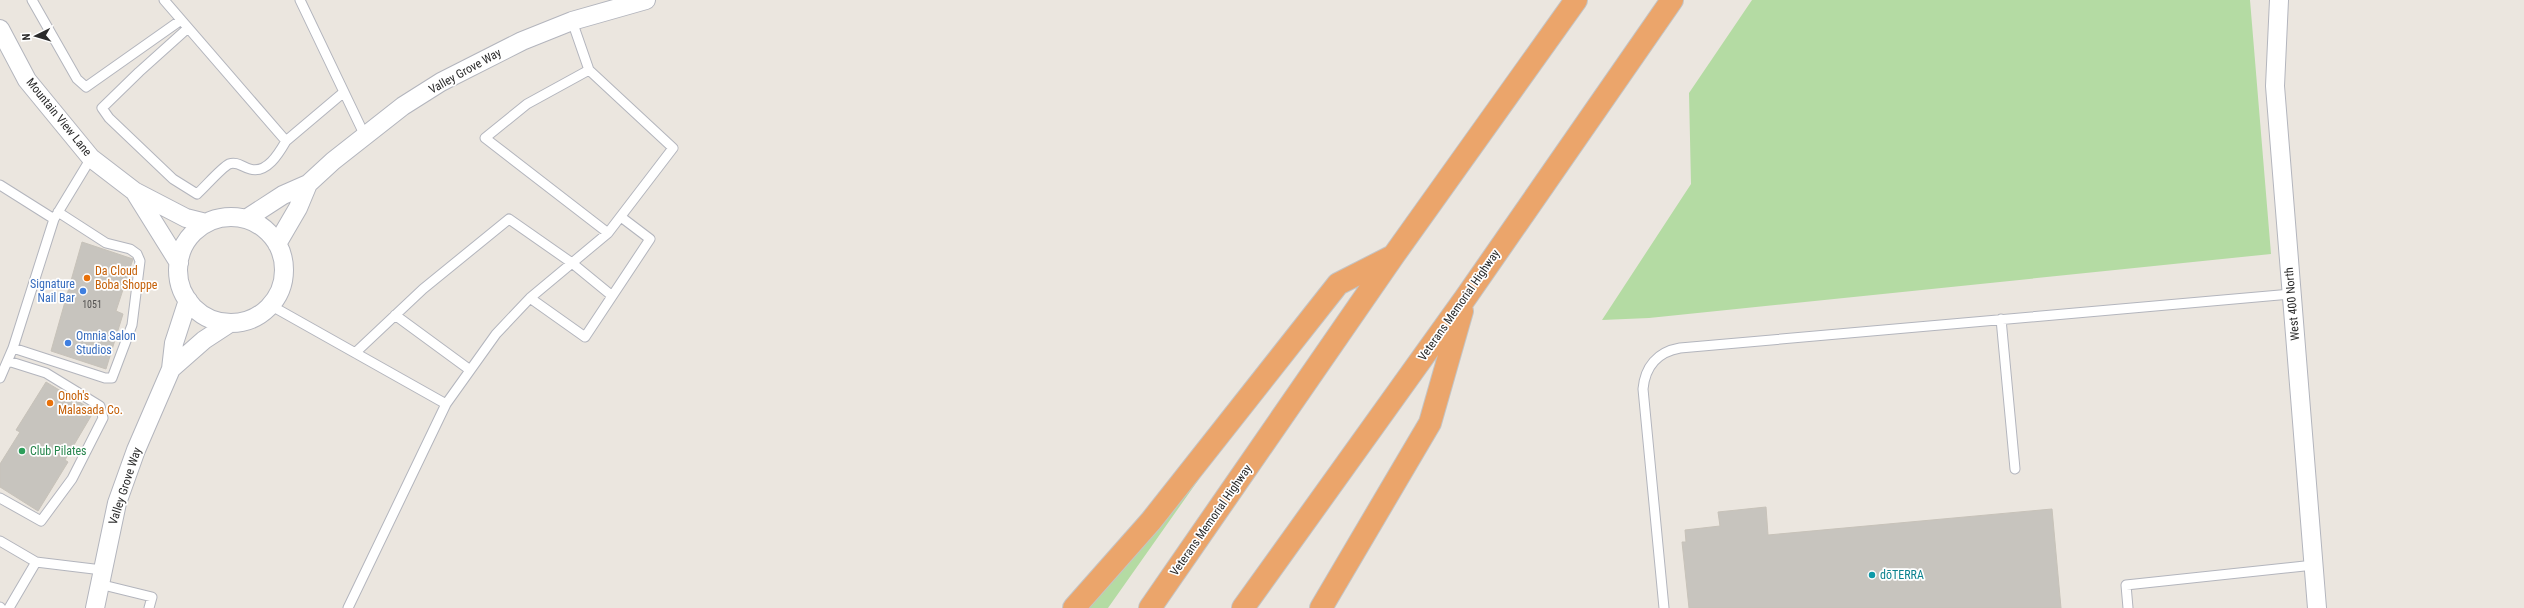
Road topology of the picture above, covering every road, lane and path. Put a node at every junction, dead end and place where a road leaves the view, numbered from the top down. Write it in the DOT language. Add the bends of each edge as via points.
graph roads {
  1 [pos="32,0"];
  2 [pos="164,0"];
  3 [pos="300,0"];
  4 [pos="646,0"];
  5 [pos="1576,0"];
  6 [pos="1672,0"];
  7 [pos="2279,0"];
  8 [pos="181,20"];
  9 [pos="572,21"];
  10 [pos="188,28"];
  11 [pos="0,29"];
  12 [pos="589,70"];
  13 [pos="344,92"];
  14 [pos="365,136"];
  15 [pos="286,140"];
  16 [pos="92,158"];
  17 [pos="308,184"];
  18 [pos="0,185"];
  19 [pos="134,191"];
  20 [pos="56,216"];
  21 [pos="620,217"];
  22 [pos="246,219"];
  23 [pos="206,224"];
  24 [pos="608,233"];
  25 [pos="281,237"];
  26 [pos="1394,256"];
  27 [pos="179,263"];
  28 [pos="572,263"];
  29 [pos="2291,294"];
  30 [pos="611,295"];
  31 [pos="1466,297"];
  32 [pos="530,298"];
  33 [pos="188,300"];
  34 [pos="270,306"];
  35 [pos="395,315"];
  36 [pos="2001,319"];
  37 [pos="230,322"];
  38 [pos="13,348"];
  39 [pos="354,353"];
  40 [pos="8,360"];
  41 [pos="171,370"];
  42 [pos="470,370"];
  43 [pos="0,378"];
  44 [pos="446,404"];
  45 [pos="2015,469"];
  46 [pos="0,498"];
  47 [pos="0,541"];
  48 [pos="36,562"];
  49 [pos="2314,565"];
  50 [pos="101,577"];
  51 [pos="150,606"];
  52 [pos="9,608"];
  53 [pos="95,608"];
  54 [pos="159,608"];
  55 [pos="348,608"];
  56 [pos="1074,608"];
  57 [pos="1150,608"];
  58 [pos="1243,608"];
  59 [pos="1321,608"];
  60 [pos="1664,608"];
  61 [pos="2128,608"];
  62 [pos="2317,608"];
  1 -- 8 [label="lane" via="77,79 86,87"];
  2 -- 8 [label="lane"];
  3 -- 13 [label="lane"];
  4 -- 9 [label="street, Valley Grove Way"];
  5 -- 26 [label="highway, Veterans Memorial Highway"];
  6 -- 31 [label="highway, Veterans Memorial Highway"];
  7 -- 29 [label="street, West 400 North" via="2275,86"];
  8 -- 10 [label="lane"];
  9 -- 12 [label="lane"];
  9 -- 14 [label="street, Valley Grove Way" via="522,41 441,82 403,106"];
  10 -- 15 [label="lane"];
  10 -- 15 [label="lane" via="102,108 109,118 173,179 197,194 228,165 237,163 251,170 268,166 279,154"];
  11 -- 16 [label="street, Mountain View Lane" via="27,80"];
  12 -- 21 [label="lane" via="673,148"];
  12 -- 24 [label="lane" via="527,104 485,138"];
  13 -- 14 [label="lane"];
  13 -- 15 [label="lane"];
  14 -- 17 [label="street, Valley Grove Way"];
  16 -- 19 [label="street, Mountain View Lane"];
  16 -- 20 [label="lane"];
  17 -- 22 [label="street, Valley Grove Way" via="284,195"];
  17 -- 25 [label="street, Valley Grove Way"];
  18 -- 20 [label="lane"];
  19 -- 23 [label="street, Mountain View Lane" via="186,218"];
  19 -- 27 [label="street, Mountain View Lane"];
  20 -- 38 [label="lane"];
  20 -- 38 [label="lane" via="106,243 130,249 137,254 140,261 132,325 112,378 105,378"];
  21 -- 24 [label="lane"];
  21 -- 30 [label="lane" via="650,239"];
  22 -- 23 [label="street" via="219,218"];
  22 -- 25 [label="street"];
  23 -- 27 [label="street" via="188,240"];
  24 -- 28 [label="lane"];
  25 -- 34 [label="street" via="284,276 279,292"];
  26 -- 56 [label="highway" via="1338,284 1151,521"];
  26 -- 57 [label="highway, Veterans Memorial Highway"];
  27 -- 33 [label="street" via="179,276"];
  28 -- 30 [label="lane"];
  28 -- 32 [label="lane"];
  28 -- 35 [label="lane" via="509,219"];
  29 -- 36 [label="lane"];
  29 -- 49 [label="street, West 400 North"];
  30 -- 32 [label="lane" via="585,337"];
  31 -- 58 [label="highway, Veterans Memorial Highway"];
  31 -- 59 [label="highway" via="1430,423"];
  32 -- 42 [label="lane" via="496,334"];
  33 -- 37 [label="street" via="200,312 214,320"];
  33 -- 41 [label="street, Valley Grove Way" via="174,343"];
  34 -- 37 [label="street" via="245,321"];
  34 -- 39 [label="lane"];
  35 -- 39 [label="lane"];
  35 -- 42 [label="lane"];
  36 -- 45 [label="lane"];
  36 -- 60 [label="lane" via="1680,348 1658,356 1647,370 1643,389"];
  37 -- 41 [label="street, Valley Grove Way" via="204,340"];
  38 -- 40 [label="lane"];
  39 -- 44 [label="lane"];
  40 -- 43 [label="lane"];
  40 -- 46 [label="lane" via="46,373 100,406 103,418 72,478 41,521"];
  41 -- 50 [label="street, Valley Grove Way" via="136,450 117,504"];
  42 -- 44 [label="lane"];
  44 -- 55 [label="lane"];
  47 -- 48 [label="lane"];
  48 -- 50 [label="lane"];
  48 -- 52 [label="lane"];
  49 -- 61 [label="lane" via="2126,585"];
  49 -- 62 [label="street, West 400 North"];
  50 -- 51 [label="lane" via="152,597"];
  50 -- 53 [label="street, Valley Grove Way"];
  51 -- 54 [label="lane"];
}
